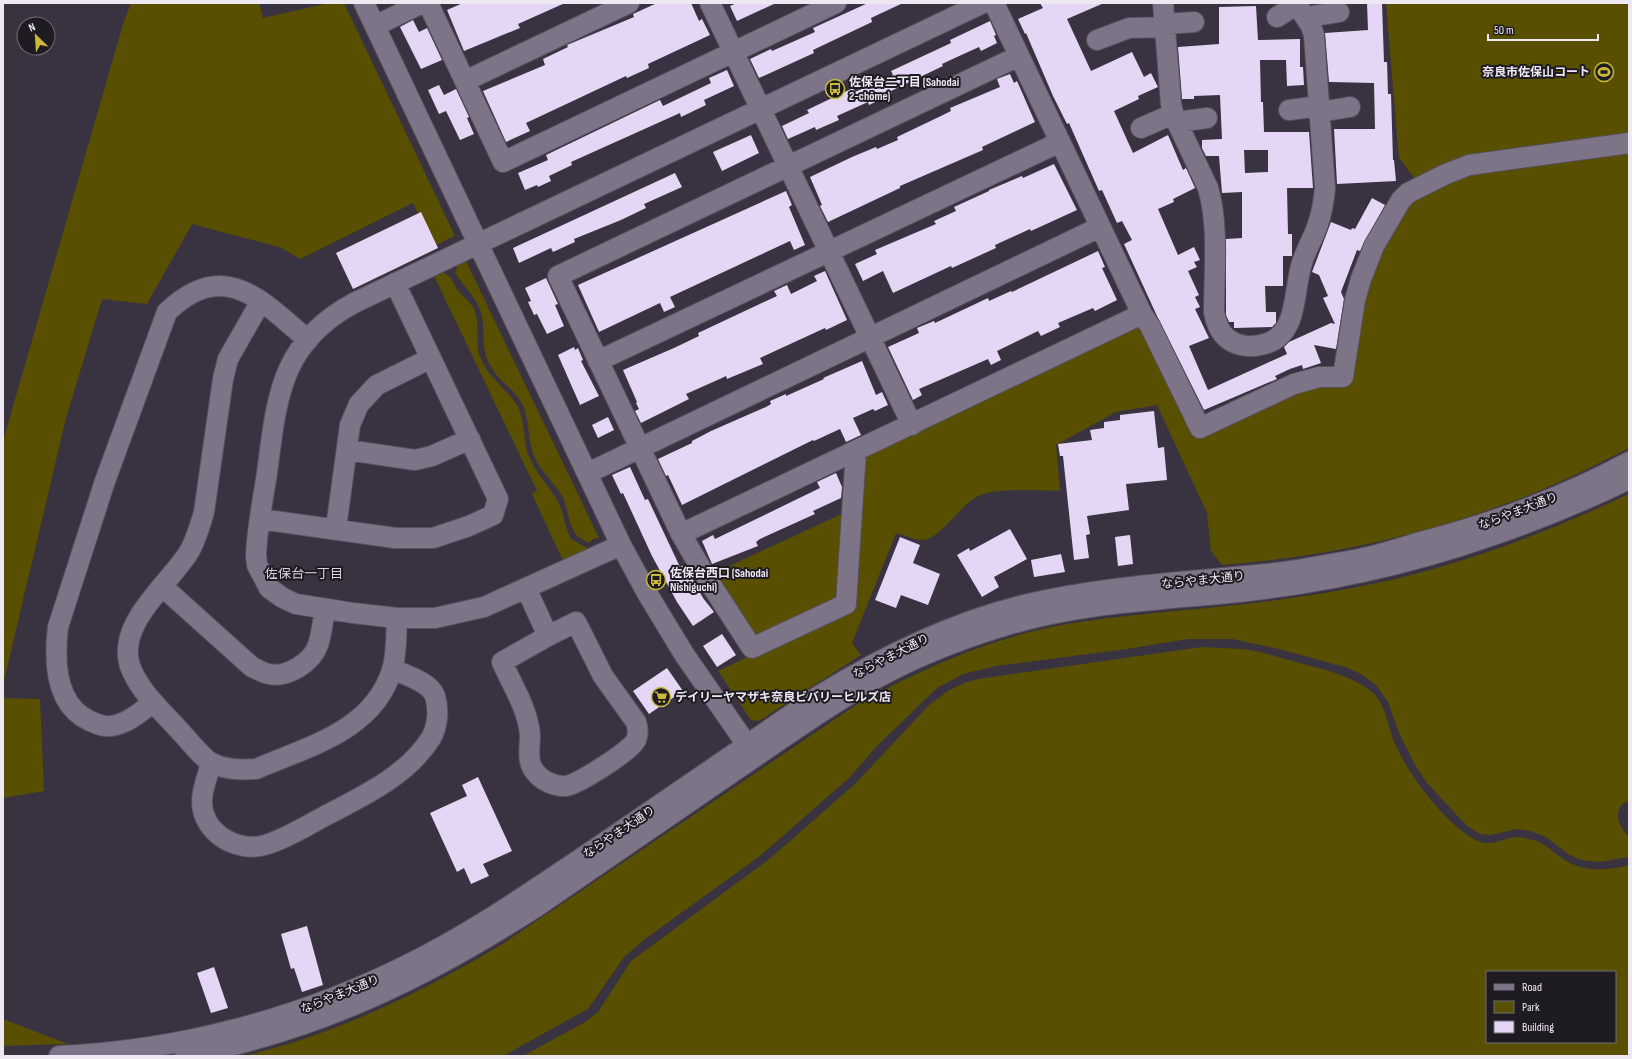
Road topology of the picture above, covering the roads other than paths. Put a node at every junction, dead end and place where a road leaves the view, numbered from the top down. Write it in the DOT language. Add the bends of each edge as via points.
graph roads {
  1 [pos="364,3"];
  2 [pos="422,3"];
  3 [pos="428,3"];
  4 [pos="629,3"];
  5 [pos="710,3"];
  6 [pos="836,3"];
  7 [pos="983,3"];
  8 [pos="994,3"];
  9 [pos="1163,3"];
  10 [pos="1300,8"];
  11 [pos="1339,12"];
  12 [pos="1277,17"];
  13 [pos="1194,22"];
  14 [pos="1164,25"];
  15 [pos="375,26"];
  16 [pos="1097,40"];
  17 [pos="733,52"];
  18 [pos="1019,56"];
  19 [pos="465,81"];
  20 [pos="1350,107"];
  21 [pos="1320,109"];
  22 [pos="761,110"];
  23 [pos="1288,110"];
  24 [pos="1175,118"];
  25 [pos="1207,118"];
  26 [pos="1141,128"];
  27 [pos="1060,142"];
  28 [pos="1629,143"];
  29 [pos="788,167"];
  30 [pos="1100,228"];
  31 [pos="478,244"];
  32 [pos="828,252"];
  33 [pos="395,283"];
  34 [pos="261,301"];
  35 [pos="1142,314"];
  36 [pos="870,338"];
  37 [pos="308,340"];
  38 [pos="431,358"];
  39 [pos="598,361"];
  40 [pos="912,425"];
  41 [pos="470,439"];
  42 [pos="639,448"];
  43 [pos="347,450"];
  44 [pos="856,451"];
  45 [pos="1629,462"];
  46 [pos="588,473"];
  47 [pos="1629,480"];
  48 [pos="260,519"];
  49 [pos="336,528"];
  50 [pos="681,534"];
  51 [pos="622,545"];
  52 [pos="163,587"];
  53 [pos="526,588"];
  54 [pos="325,608"];
  55 [pos="398,618"];
  56 [pos="548,636"];
  57 [pos="392,669"];
  58 [pos="153,702"];
  59 [pos="751,751"];
  60 [pos="211,763"];
  61 [pos="59,1056"];
  62 [pos="185,1056"];
  1 -- 15 [label="street"];
  2 -- 15 [label="street"];
  3 -- 19 [label="street"];
  4 -- 19 [label="street"];
  5 -- 17 [label="street"];
  6 -- 17 [label="street"];
  7 -- 22 [label="street"];
  8 -- 18 [label="street"];
  9 -- 14 [label="street"];
  10 -- 11 [label="street"];
  10 -- 12 [label="street"];
  10 -- 21 [label="street" via="1314,35"];
  13 -- 14 [label="street"];
  14 -- 16 [label="street" via="1129,28"];
  14 -- 24 [label="street" via="1171,104"];
  15 -- 31 [label="street"];
  17 -- 19 [label="street" via="503,162"];
  17 -- 22 [label="street"];
  18 -- 27 [label="street"];
  18 -- 29 [label="street"];
  20 -- 21 [label="street"];
  21 -- 23 [label="street"];
  21 -- 24 [label="street" via="1325,188 1323,206 1301,265 1291,319 1274,341 1263,345 1246,346 1233,343 1224,337 1216,322 1212,200"];
  22 -- 29 [label="street"];
  22 -- 31 [label="street"];
  24 -- 25 [label="street"];
  24 -- 26 [label="street"];
  27 -- 30 [label="street"];
  27 -- 32 [label="street"];
  28 -- 35 [label="street" via="1469,165 1408,193 1401,200 1374,246 1361,279 1342,377 1319,377 1294,384 1200,428"];
  29 -- 32 [label="street"];
  29 -- 39 [label="street" via="558,276"];
  30 -- 35 [label="street"];
  30 -- 36 [label="street"];
  31 -- 33 [label="street"];
  31 -- 46 [label="street"];
  32 -- 36 [label="street"];
  32 -- 39 [label="street"];
  33 -- 37 [label="street" via="337,312"];
  33 -- 38 [label="street"];
  34 -- 37 [label="street"];
  34 -- 52 [label="street" via="228,359 204,512 198,531 189,552"];
  34 -- 58 [label="street" via="250,292 214,286 196,290 167,312 105,481 58,627 56,646 60,682 69,704 81,716 100,725 111,726 125,722"];
  35 -- 40 [label="street"];
  36 -- 40 [label="street"];
  36 -- 42 [label="street"];
  37 -- 48 [label="street" via="289,366 280,393"];
  38 -- 41 [label="street"];
  38 -- 43 [label="street" via="377,385 359,404 350,425"];
  39 -- 42 [label="street"];
  40 -- 44 [label="street"];
  41 -- 43 [label="street" via="432,456 415,460"];
  41 -- 49 [label="street" via="498,499 493,515 433,538 396,538"];
  42 -- 46 [label="street"];
  42 -- 50 [label="street"];
  43 -- 49 [label="street"];
  44 -- 50 [label="street"];
  44 -- 50 [label="street" via="846,604 752,648"];
  45 -- 59 [label="street, ならやま大通り" via="1506,518 1362,558 1277,573 1088,592 1028,604 979,618 924,639 856,673 817,697"];
  46 -- 51 [label="street"];
  47 -- 59 [label="street, ならやま大通り" via="1554,514 1503,533 1409,562 1353,575 1264,589 1094,606 1005,626 952,644 877,678"];
  48 -- 49 [label="street"];
  48 -- 54 [label="street" via="257,565 269,588 296,604"];
  51 -- 53 [label="street"];
  51 -- 59 [label="street" via="647,593 684,654"];
  52 -- 54 [label="street" via="252,667 269,674 282,674 301,666 312,657 318,645"];
  52 -- 58 [label="street" via="142,611 134,627 128,654 134,673"];
  53 -- 55 [label="street" via="484,607 435,618"];
  53 -- 56 [label="street"];
  54 -- 55 [label="street"];
  55 -- 57 [label="street"];
  56 -- 56 [label="street" via="576,622 602,676 636,722 638,731 636,740 630,748 574,784 564,786 547,782 536,774 531,764 527,720 502,662"];
  57 -- 60 [label="street" via="378,700 347,729 256,769 242,770"];
  57 -- 60 [label="street" via="427,686 435,696 438,719 431,737 413,759 389,780 284,837 265,845 248,847 220,837 205,816 202,802"];
  58 -- 60 [label="street"];
  59 -- 61 [label="street, ならやま大通り" via="507,909 404,967 307,1008 256,1024 152,1046"];
  59 -- 62 [label="street, ならやま大通り" via="539,905 438,966 362,1003 316,1021 268,1036"];
}
